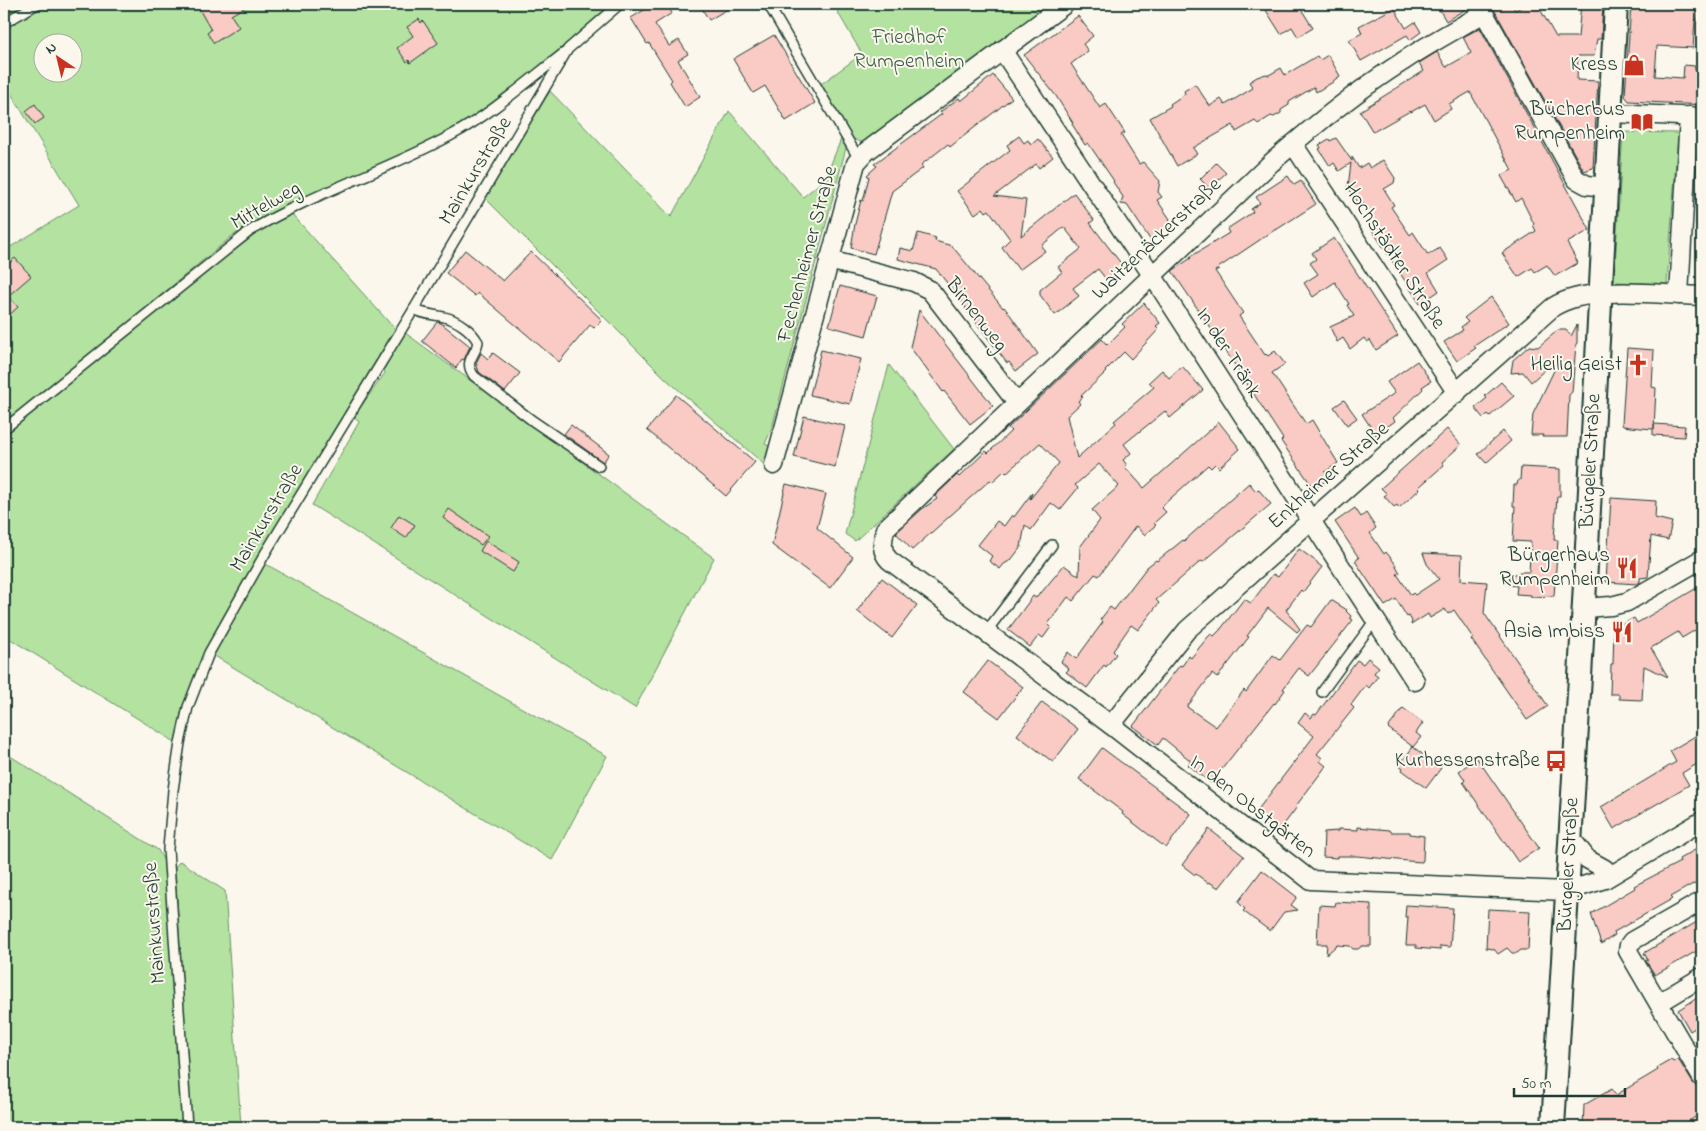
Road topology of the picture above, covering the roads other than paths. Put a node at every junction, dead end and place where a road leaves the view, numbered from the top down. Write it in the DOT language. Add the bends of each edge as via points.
graph roads {
  1 [pos="37,4"];
  2 [pos="620,4"];
  3 [pos="768,4"];
  4 [pos="1065,4"];
  5 [pos="1616,4"];
  6 [pos="1482,8"];
  7 [pos="4,23"];
  8 [pos="568,49"];
  9 [pos="1002,50"];
  10 [pos="1611,113"];
  11 [pos="1696,116"];
  12 [pos="1293,144"];
  13 [pos="859,159"];
  14 [pos="1606,187"];
  15 [pos="829,260"];
  16 [pos="1152,274"];
  17 [pos="1601,292"];
  18 [pos="1679,295"];
  19 [pos="1702,296"];
  20 [pos="414,309"];
  21 [pos="1457,393"];
  22 [pos="1017,403"];
  23 [pos="4,430"];
  24 [pos="774,465"];
  25 [pos="599,466"];
  26 [pos="1311,522"];
  27 [pos="885,529"];
  28 [pos="1052,545"];
  29 [pos="1702,558"];
  30 [pos="1584,608"];
  31 [pos="1375,620"];
  32 [pos="986,632"];
  33 [pos="1415,681"];
  34 [pos="1322,692"];
  35 [pos="1111,725"];
  36 [pos="1702,821"];
  37 [pos="1570,837"];
  38 [pos="1612,870"];
  39 [pos="1567,882"];
  40 [pos="1702,901"];
  41 [pos="1702,977"];
  42 [pos="1658,1003"];
  43 [pos="1702,1078"];
  44 [pos="187,1127"];
  45 [pos="1553,1127"];
  1 -- 7 [label="lane"];
  2 -- 8 [label="lane, Mainkurstraße"];
  3 -- 13 [label="lane"];
  4 -- 9 [label="street, Fechenheimer Straße"];
  5 -- 10 [label="street, Bürgeler Straße"];
  6 -- 12 [label="street, Waitzenäckerstraße" via="1376,79"];
  6 -- 14 [label="street" via="1576,179 1587,185"];
  8 -- 20 [label="lane, Mainkurstraße"];
  8 -- 23 [label="lane, Mittelweg" via="451,136 250,231"];
  9 -- 13 [label="street, Fechenheimer Straße"];
  9 -- 16 [label="street, In der Tränk"];
  10 -- 11 [label="street"];
  10 -- 14 [label="street, Bürgeler Straße"];
  11 -- 18 [label="street"];
  12 -- 16 [label="street, Waitzenäckerstraße"];
  12 -- 21 [label="street, Hochstädter Straße"];
  13 -- 15 [label="street, Fechenheimer Straße"];
  14 -- 17 [label="street, Bürgeler Straße"];
  15 -- 22 [label="street, Birnenweg" via="914,282 930,290"];
  15 -- 24 [label="street, Fechenheimer Straße"];
  16 -- 22 [label="street, Waitzenäckerstraße"];
  16 -- 26 [label="street, In der Tränk"];
  17 -- 18 [label="street, Enkheimer Straße"];
  17 -- 21 [label="street, Enkheimer Straße" via="1567,299 1553,307"];
  17 -- 30 [label="street, Bürgeler Straße"];
  18 -- 19 [label="street, Enkheimer Straße"];
  20 -- 25 [label="lane" via="430,316 446,317 467,328 478,342 468,365 474,376"];
  20 -- 44 [label="lane, Mainkurstraße" via="209,653 188,707 173,790 168,849"];
  21 -- 26 [label="street, Enkheimer Straße"];
  22 -- 27 [label="street, Waitzenäckerstraße"];
  26 -- 31 [label="street, In der Tränk"];
  26 -- 35 [label="street, Enkheimer Straße" via="1187,630"];
  27 -- 32 [label="street, In den Obstgärten" via="883,547 886,556"];
  28 -- 32 [label="lane"];
  29 -- 30 [label="street" via="1627,602"];
  30 -- 37 [label="street, Bürgeler Straße"];
  31 -- 33 [label="street, In der Tränk"];
  31 -- 34 [label="lane"];
  32 -- 35 [label="street, In den Obstgärten"];
  35 -- 39 [label="street, In den Obstgärten" via="1310,880"];
  36 -- 38 [label="street"];
  37 -- 38 [label="street" via="1587,859"];
  37 -- 39 [label="street, Bürgeler Straße"];
  38 -- 39 [label="street" via="1605,879"];
  39 -- 45 [label="street, Bürgeler Straße"];
  40 -- 42 [label="street" via="1629,945 1630,956"];
  41 -- 42 [label="street"];
  42 -- 43 [label="street"];
}
